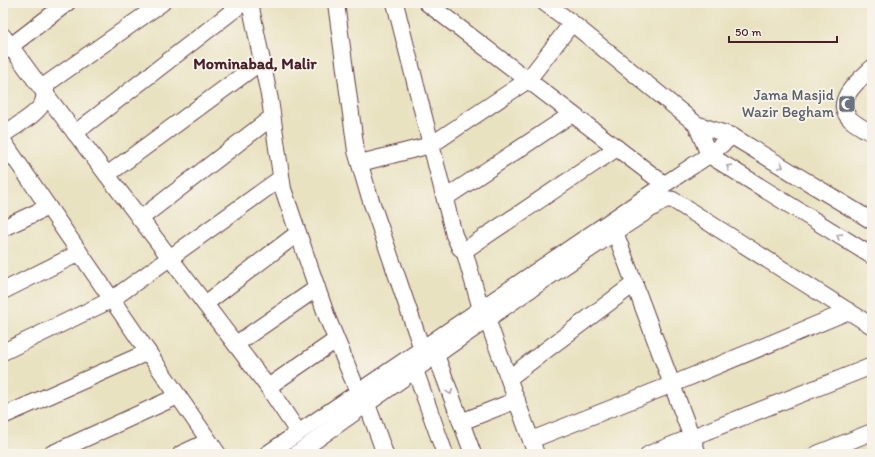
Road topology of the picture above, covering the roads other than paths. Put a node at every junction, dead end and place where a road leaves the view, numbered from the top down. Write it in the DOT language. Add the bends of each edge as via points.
graph roads {
  1 [pos="67,3"];
  2 [pos="162,3"];
  3 [pos="243,3"];
  4 [pos="250,3"];
  5 [pos="336,3"];
  6 [pos="395,3"];
  7 [pos="427,3"];
  8 [pos="545,3"];
  9 [pos="572,23"];
  10 [pos="5,44"];
  11 [pos="262,61"];
  12 [pos="872,68"];
  13 [pos="528,80"];
  14 [pos="44,92"];
  15 [pos="572,114"];
  16 [pos="272,117"];
  17 [pos="696,124"];
  18 [pos="75,133"];
  19 [pos="872,133"];
  20 [pos="3,135"];
  21 [pos="732,136"];
  22 [pos="3,141"];
  23 [pos="431,145"];
  24 [pos="617,148"];
  25 [pos="709,155"];
  26 [pos="9,159"];
  27 [pos="360,163"];
  28 [pos="107,175"];
  29 [pos="281,178"];
  30 [pos="664,184"];
  31 [pos="445,198"];
  32 [pos="48,207"];
  33 [pos="140,219"];
  34 [pos="872,222"];
  35 [pos="3,228"];
  36 [pos="615,232"];
  37 [pos="298,233"];
  38 [pos="464,250"];
  39 [pos="79,253"];
  40 [pos="872,256"];
  41 [pos="170,258"];
  42 [pos="635,283"];
  43 [pos="317,288"];
  44 [pos="3,291"];
  45 [pos="111,300"];
  46 [pos="205,304"];
  47 [pos="849,311"];
  48 [pos="484,314"];
  49 [pos="872,326"];
  50 [pos="336,340"];
  51 [pos="236,344"];
  52 [pos="3,352"];
  53 [pos="148,352"];
  54 [pos="429,352"];
  55 [pos="872,366"];
  56 [pos="415,370"];
  57 [pos="509,378"];
  58 [pos="673,384"];
  59 [pos="268,387"];
  60 [pos="178,396"];
  61 [pos="363,398"];
  62 [pos="517,400"];
  63 [pos="3,416"];
  64 [pos="464,429"];
  65 [pos="298,432"];
  66 [pos="872,432"];
  67 [pos="692,438"];
  68 [pos="209,441"];
  69 [pos="534,447"];
  70 [pos="444,450"];
  71 [pos="52,454"];
  72 [pos="181,454"];
  73 [pos="218,454"];
  74 [pos="267,454"];
  75 [pos="296,454"];
  76 [pos="385,454"];
  77 [pos="473,454"];
  78 [pos="649,454"];
  79 [pos="698,454"];
  80 [pos="817,454"];
  1 -- 10 [label="street"];
  2 -- 14 [label="street" via="48,83"];
  3 -- 18 [label="street"];
  4 -- 11 [label="street"];
  5 -- 27 [label="street" via="356,151"];
  6 -- 23 [label="street"];
  7 -- 13 [label="street"];
  8 -- 9 [label="street"];
  9 -- 13 [label="street"];
  9 -- 17 [label="street"];
  10 -- 14 [label="street"];
  11 -- 16 [label="street"];
  11 -- 28 [label="street"];
  12 -- 19 [label="street" via="854,86 843,104 850,119"];
  13 -- 15 [label="street"];
  13 -- 23 [label="street"];
  14 -- 18 [label="street"];
  14 -- 20 [label="street" via="42,103 35,112"];
  15 -- 24 [label="street"];
  15 -- 31 [label="street"];
  16 -- 29 [label="street"];
  16 -- 33 [label="street"];
  17 -- 21 [label="street"];
  17 -- 25 [label="street"];
  18 -- 28 [label="street"];
  21 -- 25 [label="street"];
  21 -- 34 [label="street, one-way"];
  22 -- 26 [label="street"];
  23 -- 27 [label="street"];
  23 -- 31 [label="street"];
  24 -- 30 [label="street"];
  24 -- 38 [label="street"];
  25 -- 30 [label="street"];
  40 -- 25 [label="street, one-way"];
  26 -- 32 [label="street"];
  27 -- 54 [label="street" via="371,200"];
  28 -- 33 [label="street"];
  29 -- 37 [label="street" via="282,189"];
  29 -- 41 [label="street"];
  30 -- 48 [label="street"];
  31 -- 38 [label="street" via="454,235 460,248"];
  32 -- 35 [label="street"];
  32 -- 39 [label="street"];
  33 -- 41 [label="street"];
  36 -- 42 [label="street"];
  36 -- 47 [label="street" via="666,199 671,199"];
  36 -- 48 [label="street"];
  37 -- 43 [label="street"];
  37 -- 46 [label="street"];
  38 -- 48 [label="street"];
  39 -- 44 [label="street"];
  39 -- 45 [label="street"];
  41 -- 45 [label="street"];
  41 -- 46 [label="street"];
  42 -- 57 [label="street"];
  42 -- 58 [label="street"];
  43 -- 50 [label="street"];
  43 -- 51 [label="street"];
  45 -- 52 [label="street"];
  45 -- 53 [label="street"];
  46 -- 51 [label="street"];
  47 -- 49 [label="street"];
  47 -- 58 [label="street"];
  48 -- 54 [label="street"];
  48 -- 57 [label="street"];
  50 -- 59 [label="street"];
  50 -- 61 [label="street"];
  51 -- 59 [label="street"];
  53 -- 60 [label="street"];
  53 -- 63 [label="street"];
  54 -- 56 [label="street"];
  54 -- 61 [label="street"];
  54 -- 64 [label="street, one-way"];
  55 -- 67 [label="street"];
  56 -- 61 [label="street"];
  56 -- 70 [label="street"];
  57 -- 62 [label="street"];
  58 -- 67 [label="street"];
  58 -- 69 [label="street"];
  59 -- 65 [label="street"];
  60 -- 68 [label="street"];
  60 -- 71 [label="street"];
  61 -- 65 [label="street"];
  61 -- 75 [label="street"];
  61 -- 76 [label="street"];
  62 -- 64 [label="street"];
  62 -- 69 [label="street"];
  64 -- 70 [label="street"];
  64 -- 77 [label="street"];
  65 -- 74 [label="street"];
  66 -- 80 [label="street"];
  67 -- 78 [label="street"];
  67 -- 79 [label="street"];
  68 -- 72 [label="street"];
  68 -- 73 [label="street"];
}
